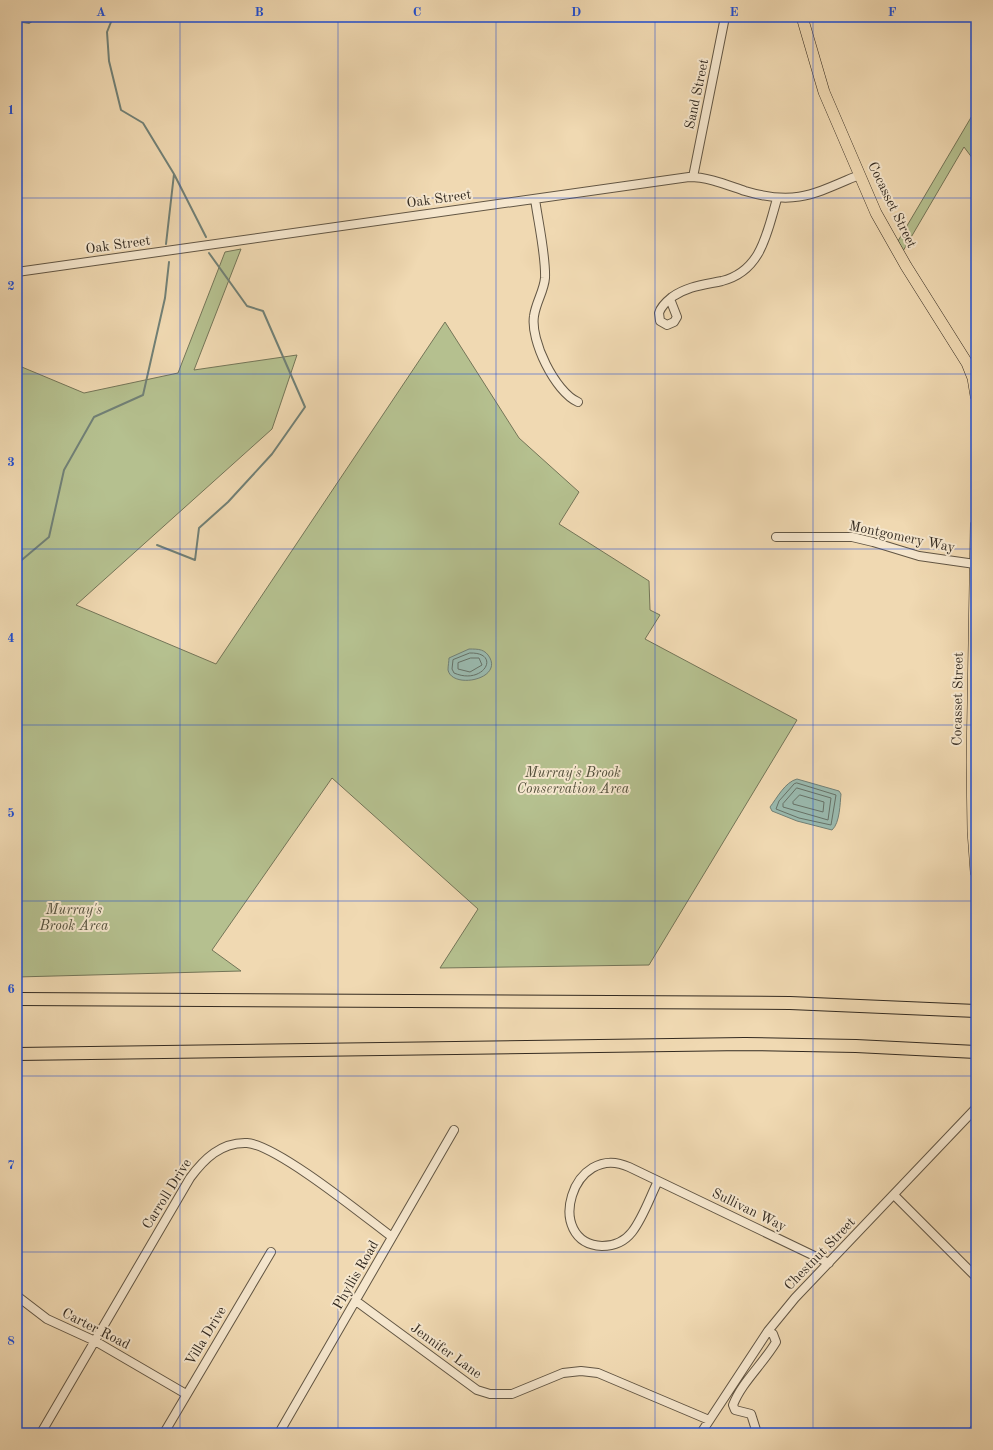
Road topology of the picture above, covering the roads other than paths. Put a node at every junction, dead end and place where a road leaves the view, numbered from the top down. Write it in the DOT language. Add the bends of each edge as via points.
graph roads {
  1 [pos="725,17"];
  2 [pos="802,17"];
  3 [pos="859,175"];
  4 [pos="693,177"];
  5 [pos="535,199"];
  6 [pos="777,199"];
  7 [pos="17,272"];
  8 [pos="670,299"];
  9 [pos="976,396"];
  10 [pos="578,402"];
  11 [pos="976,525"];
  12 [pos="776,538"];
  13 [pos="975,564"];
  14 [pos="974,762"];
  15 [pos="976,872"];
  16 [pos="17,999"];
  17 [pos="976,1012"];
  18 [pos="976,1052"];
  19 [pos="17,1054"];
  20 [pos="976,1108"];
  21 [pos="454,1130"];
  22 [pos="658,1180"];
  23 [pos="894,1195"];
  24 [pos="392,1237"];
  25 [pos="270,1252"];
  26 [pos="829,1263"];
  27 [pos="976,1277"];
  28 [pos="17,1296"];
  29 [pos="356,1300"];
  30 [pos="768,1330"];
  31 [pos="96,1341"];
  32 [pos="186,1394"];
  33 [pos="709,1420"];
  34 [pos="976,1427"];
  35 [pos="41,1433"];
  36 [pos="164,1433"];
  37 [pos="279,1433"];
  38 [pos="701,1433"];
  39 [pos="757,1433"];
  40 [pos="972,1433"];
  1 -- 4 [label="street, Sand Street"];
  2 -- 3 [label="main road, Cocasset Street" via="824,92"];
  3 -- 6 [label="street, Oak Street" via="812,194"];
  3 -- 9 [label="main road, Cocasset Street" via="892,243 967,363"];
  4 -- 5 [label="street, Oak Street"];
  4 -- 6 [label="street, Oak Street"];
  5 -- 7 [label="street, Oak Street"];
  5 -- 10 [label="street" via="545,278 534,316 535,339 543,358 565,393"];
  6 -- 8 [label="street" via="762,248 748,267 727,279 686,288"];
  11 -- 13 [label="main road, Cocasset Street"];
  12 -- 13 [label="street, Montgomery Way" via="852,537 918,556"];
  13 -- 14 [label="main road, Cocasset Street"];
  14 -- 15 [label="main road, Cocasset Street" via="973,831"];
  16 -- 17 [label="highway" via="790,1003"];
  18 -- 19 [label="highway" via="856,1046 722,1044"];
  20 -- 23 [label="street, Chestnut Street"];
  21 -- 24 [label="street, Phyllis Road"];
  22 -- 22 [label="street, Sullivan Way" via="636,1226 623,1241 611,1245 598,1245 581,1237 573,1227 569,1215 572,1196 582,1177 597,1165 616,1162"];
  22 -- 26 [label="street, Sullivan Way"];
  23 -- 26 [label="street, Chestnut Street"];
  23 -- 27 [label="street"];
  24 -- 29 [label="street, Phyllis Road"];
  24 -- 31 [label="street, Carroll Drive" via="274,1153 249,1143 227,1146 211,1153 190,1178"];
  25 -- 32 [label="street, Villa Drive"];
  26 -- 30 [label="street, Chestnut Street"];
  28 -- 31 [label="street, Carter Road" via="47,1319"];
  29 -- 33 [label="street, Jennifer Lane" via="477,1390 490,1394 512,1394 563,1373 598,1373"];
  29 -- 37 [label="street, Phyllis Road"];
  30 -- 33 [label="street, Chestnut Street"];
  30 -- 39 [label="street" via="776,1342 733,1405 735,1410 751,1414"];
  31 -- 32 [label="street, Carter Road"];
  31 -- 35 [label="street, Carroll Drive"];
  32 -- 36 [label="street, Villa Drive"];
  33 -- 38 [label="street, Chestnut Street"];
  34 -- 40 [label="street"];
}
